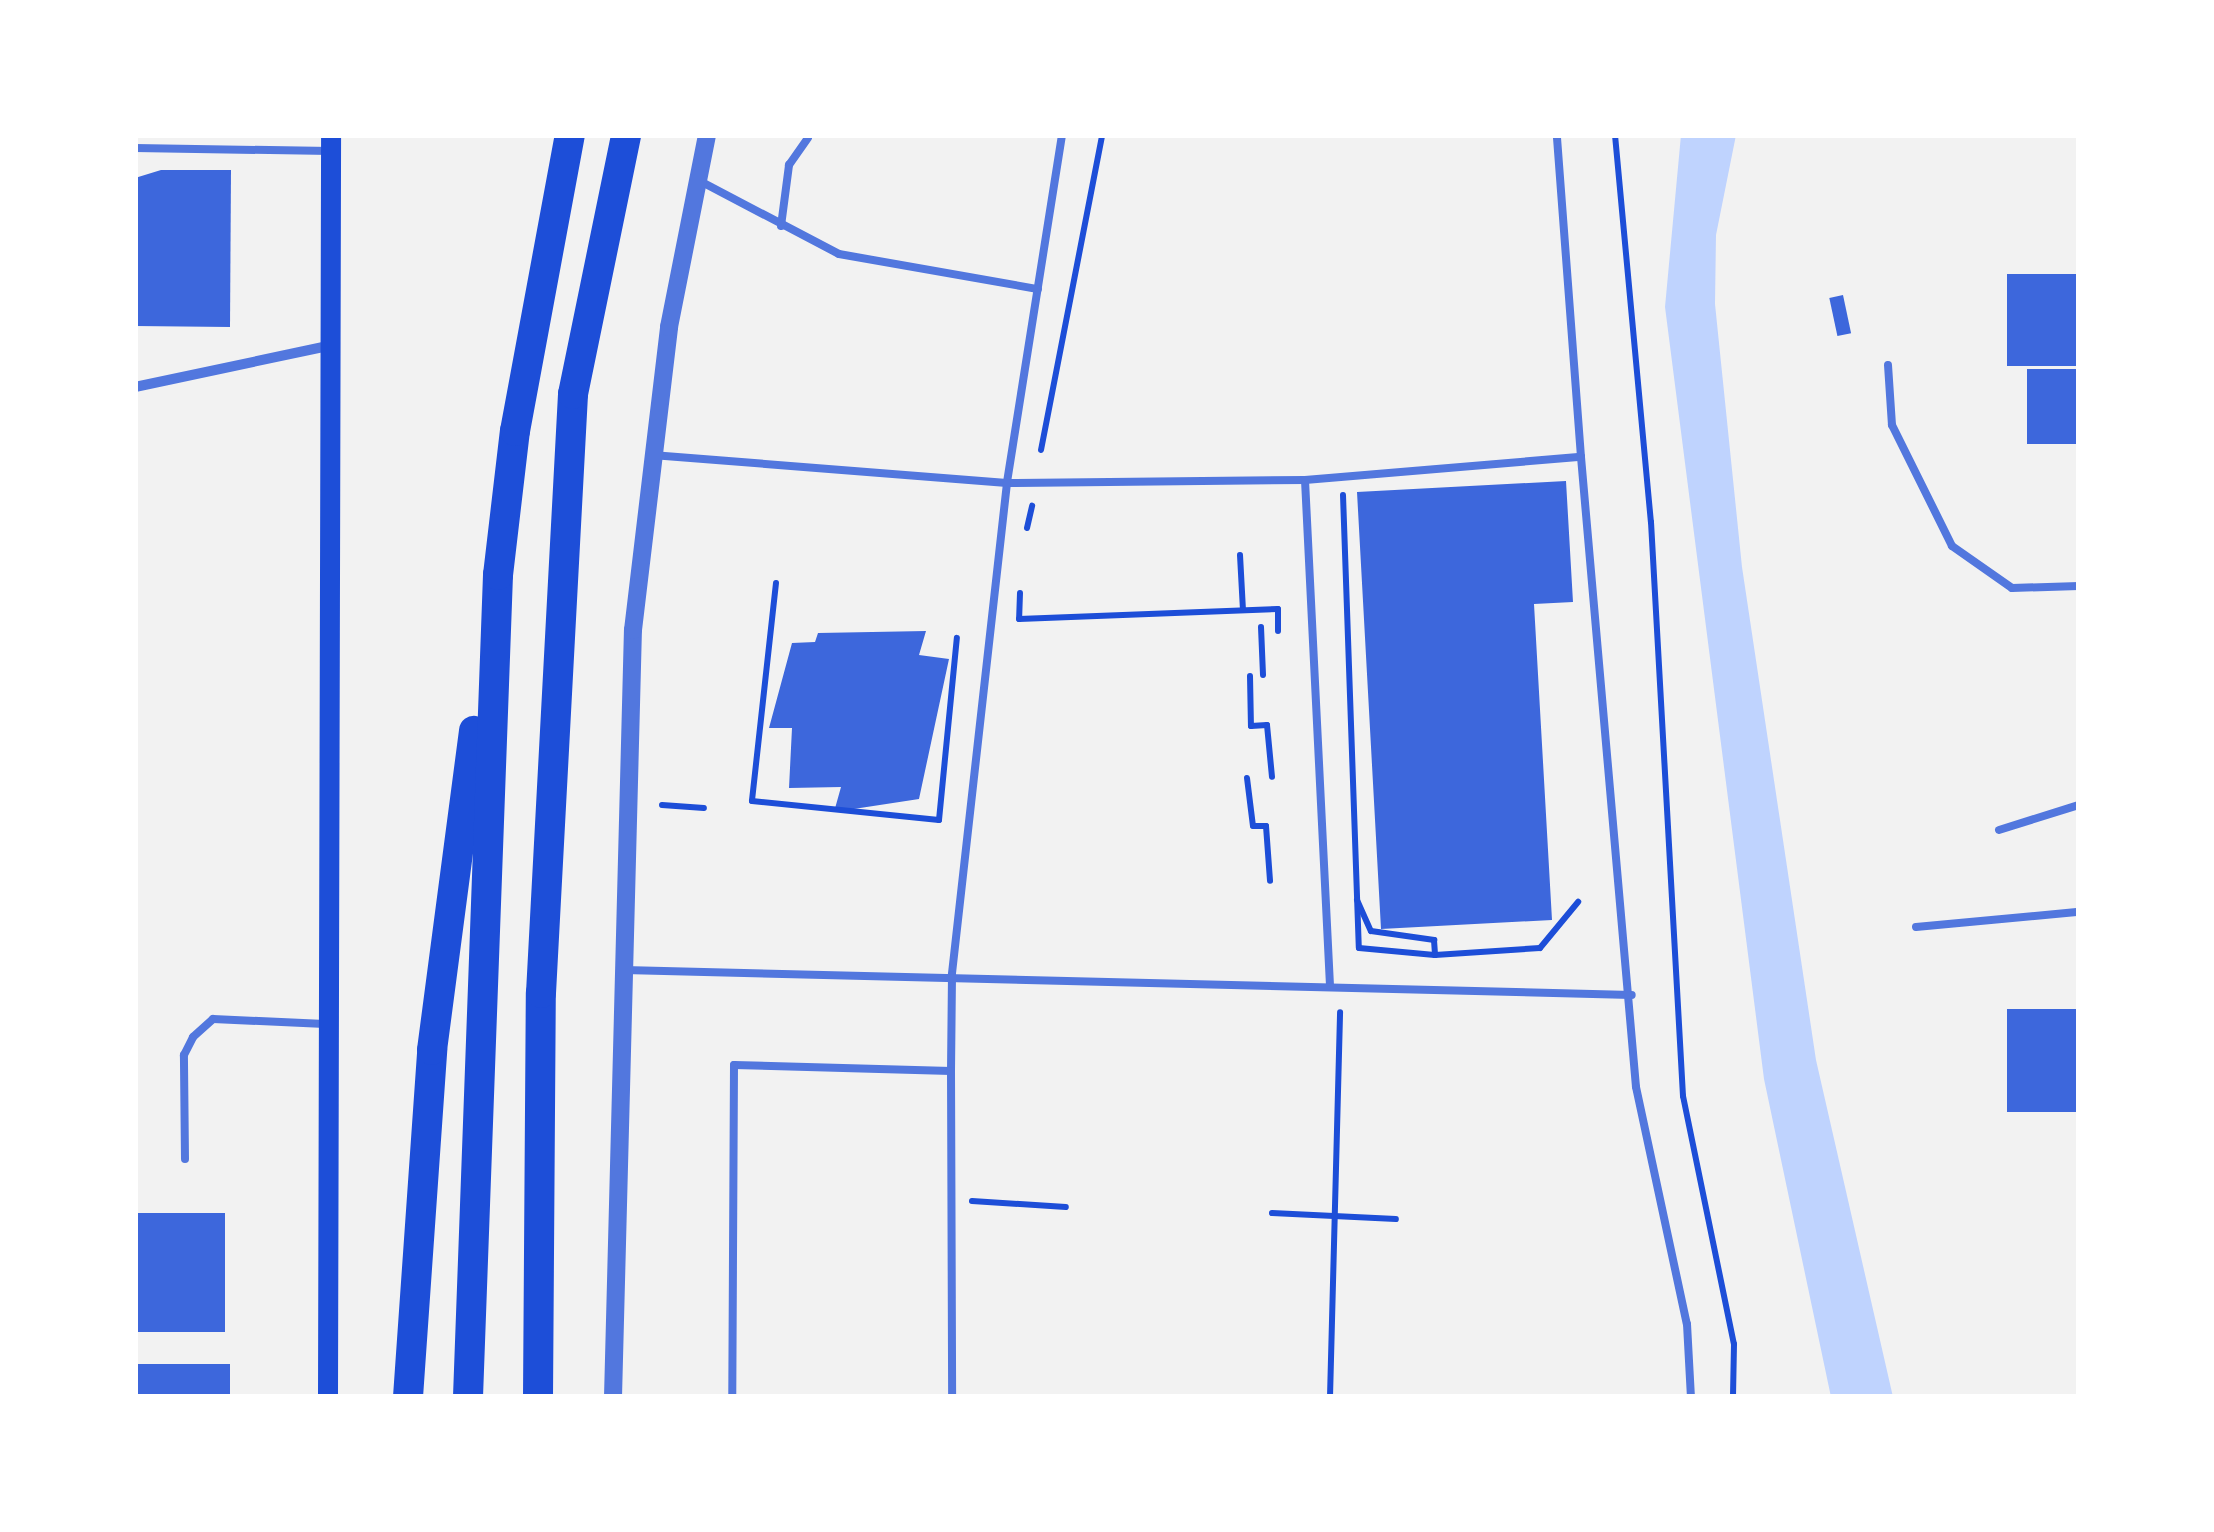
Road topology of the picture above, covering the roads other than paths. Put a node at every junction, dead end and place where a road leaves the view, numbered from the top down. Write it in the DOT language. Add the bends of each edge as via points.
graph roads {
  1 [pos="570,135"];
  2 [pos="626,135"];
  3 [pos="707,135"];
  4 [pos="1062,135"];
  5 [pos="1558,135"];
  6 [pos="808,138"];
  7 [pos="331,143"];
  8 [pos="135,148"];
  9 [pos="698,180"];
  10 [pos="782,226"];
  11 [pos="1038,289"];
  12 [pos="334,345"];
  13 [pos="1888,365"];
  14 [pos="135,387"];
  15 [pos="652,455"];
  16 [pos="1581,457"];
  17 [pos="1305,480"];
  18 [pos="1007,483"];
  19 [pos="498,575"];
  20 [pos="2079,586"];
  21 [pos="2079,806"];
  22 [pos="2000,830"];
  23 [pos="2079,912"];
  24 [pos="1916,928"];
  25 [pos="620,970"];
  26 [pos="952,975"];
  27 [pos="1330,985"];
  28 [pos="1632,995"];
  29 [pos="329,1024"];
  30 [pos="951,1070"];
  31 [pos="185,1158"];
  32 [pos="328,1397"];
  33 [pos="408,1397"];
  34 [pos="468,1397"];
  35 [pos="538,1397"];
  36 [pos="613,1397"];
  37 [pos="732,1397"];
  38 [pos="952,1397"];
  39 [pos="1690,1397"];
  1 -- 19 [label="highway" via="514,430"];
  2 -- 35 [label="highway" via="573,394 541,992"];
  3 -- 9 [label="street"];
  4 -- 11 [label="lane"];
  5 -- 16 [label="lane"];
  6 -- 10 [label="lane" via="789,165"];
  7 -- 8 [label="lane"];
  7 -- 12 [label="main road"];
  9 -- 10 [label="lane"];
  9 -- 15 [label="street"];
  10 -- 11 [label="lane" via="839,254"];
  11 -- 18 [label="lane"];
  12 -- 14 [label="street"];
  12 -- 29 [label="main road"];
  13 -- 20 [label="lane" via="1892,425 1952,546 2012,588"];
  15 -- 18 [label="lane"];
  15 -- 25 [label="street" via="633,630"];
  16 -- 17 [label="lane"];
  16 -- 28 [label="lane"];
  17 -- 18 [label="lane"];
  17 -- 27 [label="lane"];
  18 -- 26 [label="lane"];
  19 -- 33 [label="highway" via="432,1050"];
  19 -- 34 [label="highway"];
  21 -- 22 [label="lane"];
  23 -- 24 [label="lane"];
  25 -- 26 [label="lane"];
  25 -- 36 [label="street"];
  26 -- 27 [label="lane"];
  26 -- 30 [label="lane"];
  27 -- 28 [label="lane"];
  28 -- 39 [label="lane" via="1636,1088 1687,1324"];
  29 -- 31 [label="lane" via="213,1018 184,1055"];
  29 -- 32 [label="main road"];
  30 -- 37 [label="lane" via="734,1066"];
  30 -- 38 [label="lane"];
}
